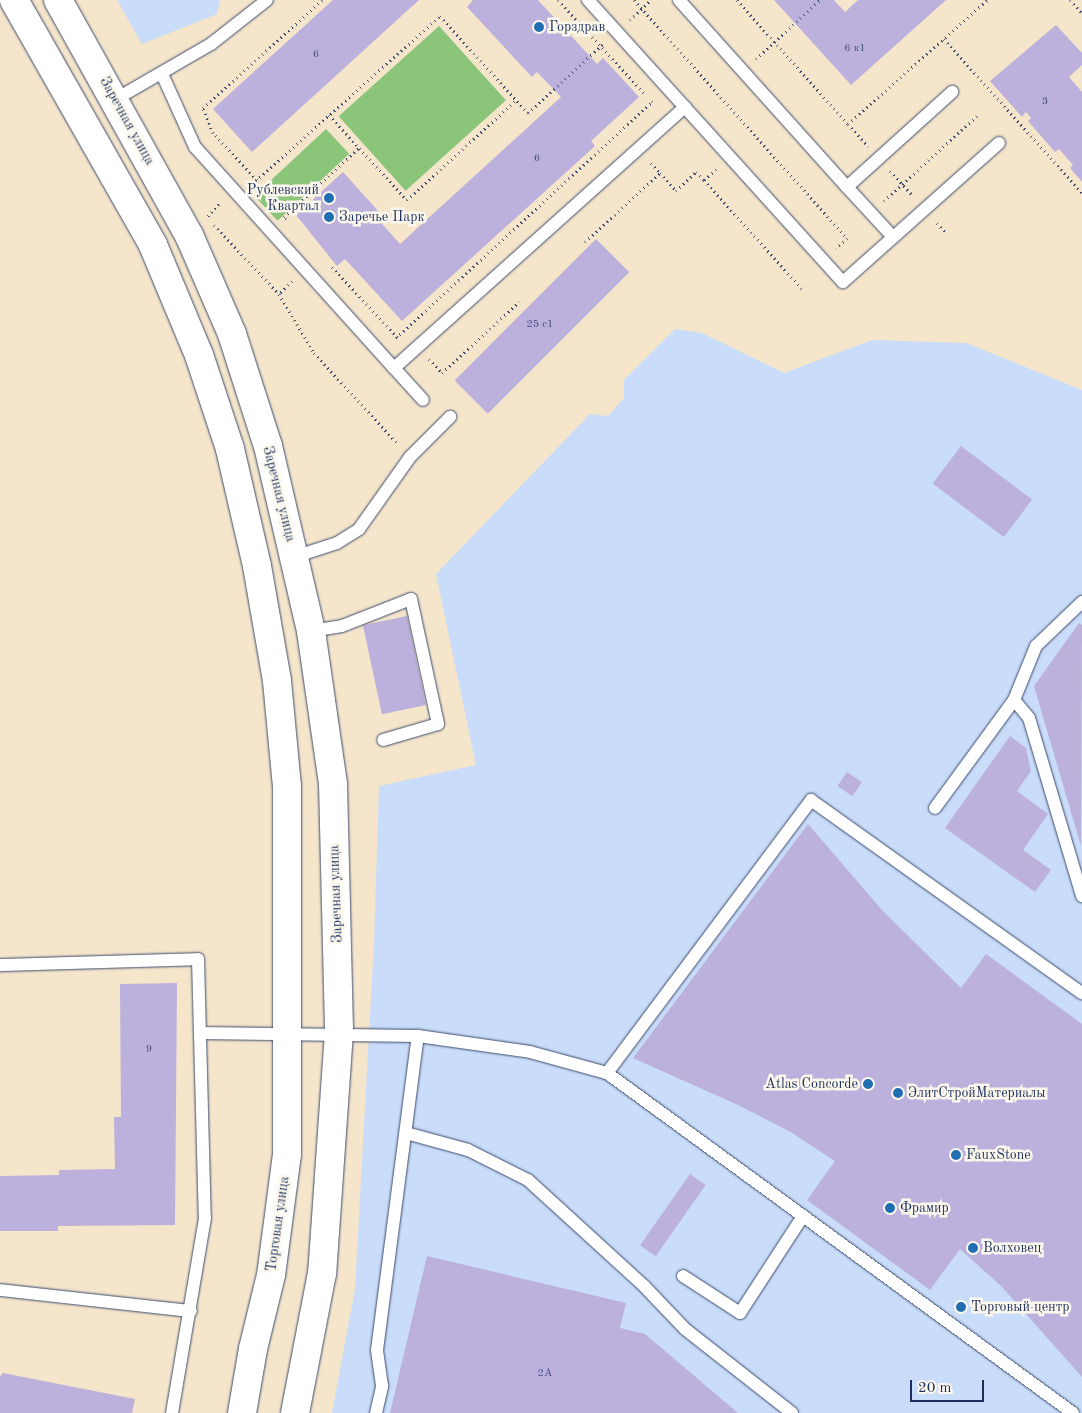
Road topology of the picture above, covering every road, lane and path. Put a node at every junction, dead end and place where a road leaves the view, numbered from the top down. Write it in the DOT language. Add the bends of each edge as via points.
graph roads {
  1 [pos="14,0"];
  2 [pos="58,0"];
  3 [pos="267,0"];
  4 [pos="322,0"];
  5 [pos="558,0"];
  6 [pos="588,0"];
  7 [pos="634,0"];
  8 [pos="651,0"];
  9 [pos="679,0"];
  10 [pos="737,0"];
  11 [pos="820,0"];
  12 [pos="987,0"];
  13 [pos="1070,0"];
  14 [pos="642,9"];
  15 [pos="1082,13"];
  16 [pos="617,32"];
  17 [pos="944,39"];
  18 [pos="774,41"];
  19 [pos="600,46"];
  20 [pos="742,71"];
  21 [pos="162,74"];
  22 [pos="952,92"];
  23 [pos="116,99"];
  24 [pos="516,100"];
  25 [pos="685,107"];
  26 [pos="979,114"];
  27 [pos="330,115"];
  28 [pos="848,124"];
  29 [pos="999,143"];
  30 [pos="359,148"];
  31 [pos="729,156"];
  32 [pos="879,158"];
  33 [pos="257,180"];
  34 [pos="704,180"];
  35 [pos="902,184"];
  36 [pos="846,187"];
  37 [pos="1082,193"];
  38 [pos="239,196"];
  39 [pos="924,209"];
  40 [pos="871,213"];
  41 [pos="290,223"];
  42 [pos="946,233"];
  43 [pos="893,237"];
  44 [pos="585,242"];
  45 [pos="822,260"];
  46 [pos="305,269"];
  47 [pos="804,291"];
  48 [pos="519,302"];
  49 [pos="403,332"];
  50 [pos="397,337"];
  51 [pos="418,347"];
  52 [pos="380,353"];
  53 [pos="394,368"];
  54 [pos="423,400"];
  55 [pos="450,417"];
  56 [pos="410,457"];
  57 [pos="294,557"];
  58 [pos="1082,602"];
  59 [pos="311,631"];
  60 [pos="1014,700"];
  61 [pos="383,740"];
  62 [pos="935,808"];
  63 [pos="1082,896"];
  64 [pos="0,964"];
  65 [pos="1082,993"];
  66 [pos="290,1031"];
  67 [pos="339,1032"];
  68 [pos="200,1033"];
  69 [pos="418,1036"];
  70 [pos="606,1073"];
  71 [pos="406,1133"];
  72 [pos="803,1216"];
  73 [pos="683,1276"];
  74 [pos="0,1290"];
  75 [pos="191,1311"];
  76 [pos="172,1413"];
  77 [pos="242,1413"];
  78 [pos="295,1413"];
  79 [pos="376,1413"];
  80 [pos="792,1413"];
  81 [pos="1073,1413"];
  1 -- 66 [label="street" via="153,245 199,355 230,449 257,566 277,681 287,787"];
  2 -- 23 [label="street, Заречная улица"];
  3 -- 21 [label="lane" via="211,44"];
  4 -- 33 [label="path" via="203,108 213,133"];
  5 -- 19 [label="path"];
  6 -- 16 [label="lane"];
  7 -- 14 [label="path"];
  8 -- 14 [label="path"];
  9 -- 20 [label="lane"];
  10 -- 18 [label="path"];
  11 -- 18 [label="path"];
  12 -- 17 [label="path"];
  13 -- 15 [label="path"];
  14 -- 16 [label="path"];
  14 -- 45 [label="path" via="847,238"];
  16 -- 19 [label="path"];
  16 -- 25 [label="lane"];
  17 -- 28 [label="path"];
  17 -- 37 [label="path"];
  18 -- 20 [label="path"];
  18 -- 28 [label="path"];
  19 -- 24 [label="path" via="528,112"];
  19 -- 49 [label="path" via="652,102"];
  20 -- 36 [label="lane"];
  21 -- 23 [label="lane"];
  21 -- 38 [label="lane" via="194,147"];
  22 -- 32 [label="lane"];
  23 -- 57 [label="street, Заречная улица" via="189,235 232,334 268,446"];
  24 -- 27 [label="path" via="440,16"];
  24 -- 30 [label="path" via="407,200"];
  25 -- 31 [label="lane"];
  25 -- 51 [label="lane"];
  26 -- 35 [label="path"];
  27 -- 30 [label="path"];
  27 -- 33 [label="path"];
  28 -- 32 [label="path"];
  29 -- 39 [label="lane"];
  30 -- 41 [label="path" via="284,217"];
  31 -- 34 [label="path"];
  31 -- 45 [label="lane"];
  32 -- 35 [label="path"];
  32 -- 36 [label="lane"];
  33 -- 38 [label="path"];
  34 -- 44 [label="path" via="696,172 676,191 660,174"];
  34 -- 47 [label="path"];
  35 -- 39 [label="path"];
  35 -- 40 [label="path"];
  36 -- 40 [label="lane"];
  38 -- 46 [label="lane"];
  39 -- 42 [label="path"];
  39 -- 43 [label="lane"];
  40 -- 43 [label="lane"];
  43 -- 45 [label="lane" via="843,282"];
  46 -- 50 [label="path" via="320,256"];
  46 -- 52 [label="lane"];
  46 -- 56 [label="path" via="279,294 314,353"];
  48 -- 51 [label="path" via="442,373"];
  49 -- 50 [label="path"];
  49 -- 51 [label="path"];
  50 -- 52 [label="path"];
  51 -- 53 [label="lane"];
  52 -- 53 [label="lane"];
  53 -- 54 [label="lane"];
  55 -- 56 [label="lane"];
  56 -- 57 [label="lane" via="359,529 337,543"];
  57 -- 59 [label="street, Заречная улица"];
  58 -- 60 [label="lane" via="1036,646"];
  59 -- 61 [label="lane" via="342,626 411,599 438,724"];
  59 -- 67 [label="street, Заречная улица" via="333,784"];
  60 -- 62 [label="lane"];
  60 -- 63 [label="lane" via="1029,718"];
  64 -- 68 [label="lane" via="198,960"];
  65 -- 70 [label="lane" via="811,800"];
  66 -- 67 [label="lane"];
  66 -- 68 [label="lane"];
  66 -- 77 [label="street, Торговая улица" via="287,1154 271,1275"];
  67 -- 69 [label="lane"];
  67 -- 78 [label="street" via="322,1273"];
  68 -- 75 [label="lane" via="205,1218"];
  69 -- 70 [label="lane" via="530,1052"];
  69 -- 71 [label="lane"];
  70 -- 72 [label="lane"];
  71 -- 79 [label="lane" via="377,1350 382,1386"];
  71 -- 80 [label="lane" via="468,1150 528,1180 686,1329"];
  72 -- 73 [label="lane" via="740,1313"];
  72 -- 81 [label="lane"];
  74 -- 75 [label="lane"];
  75 -- 76 [label="lane"];
}
